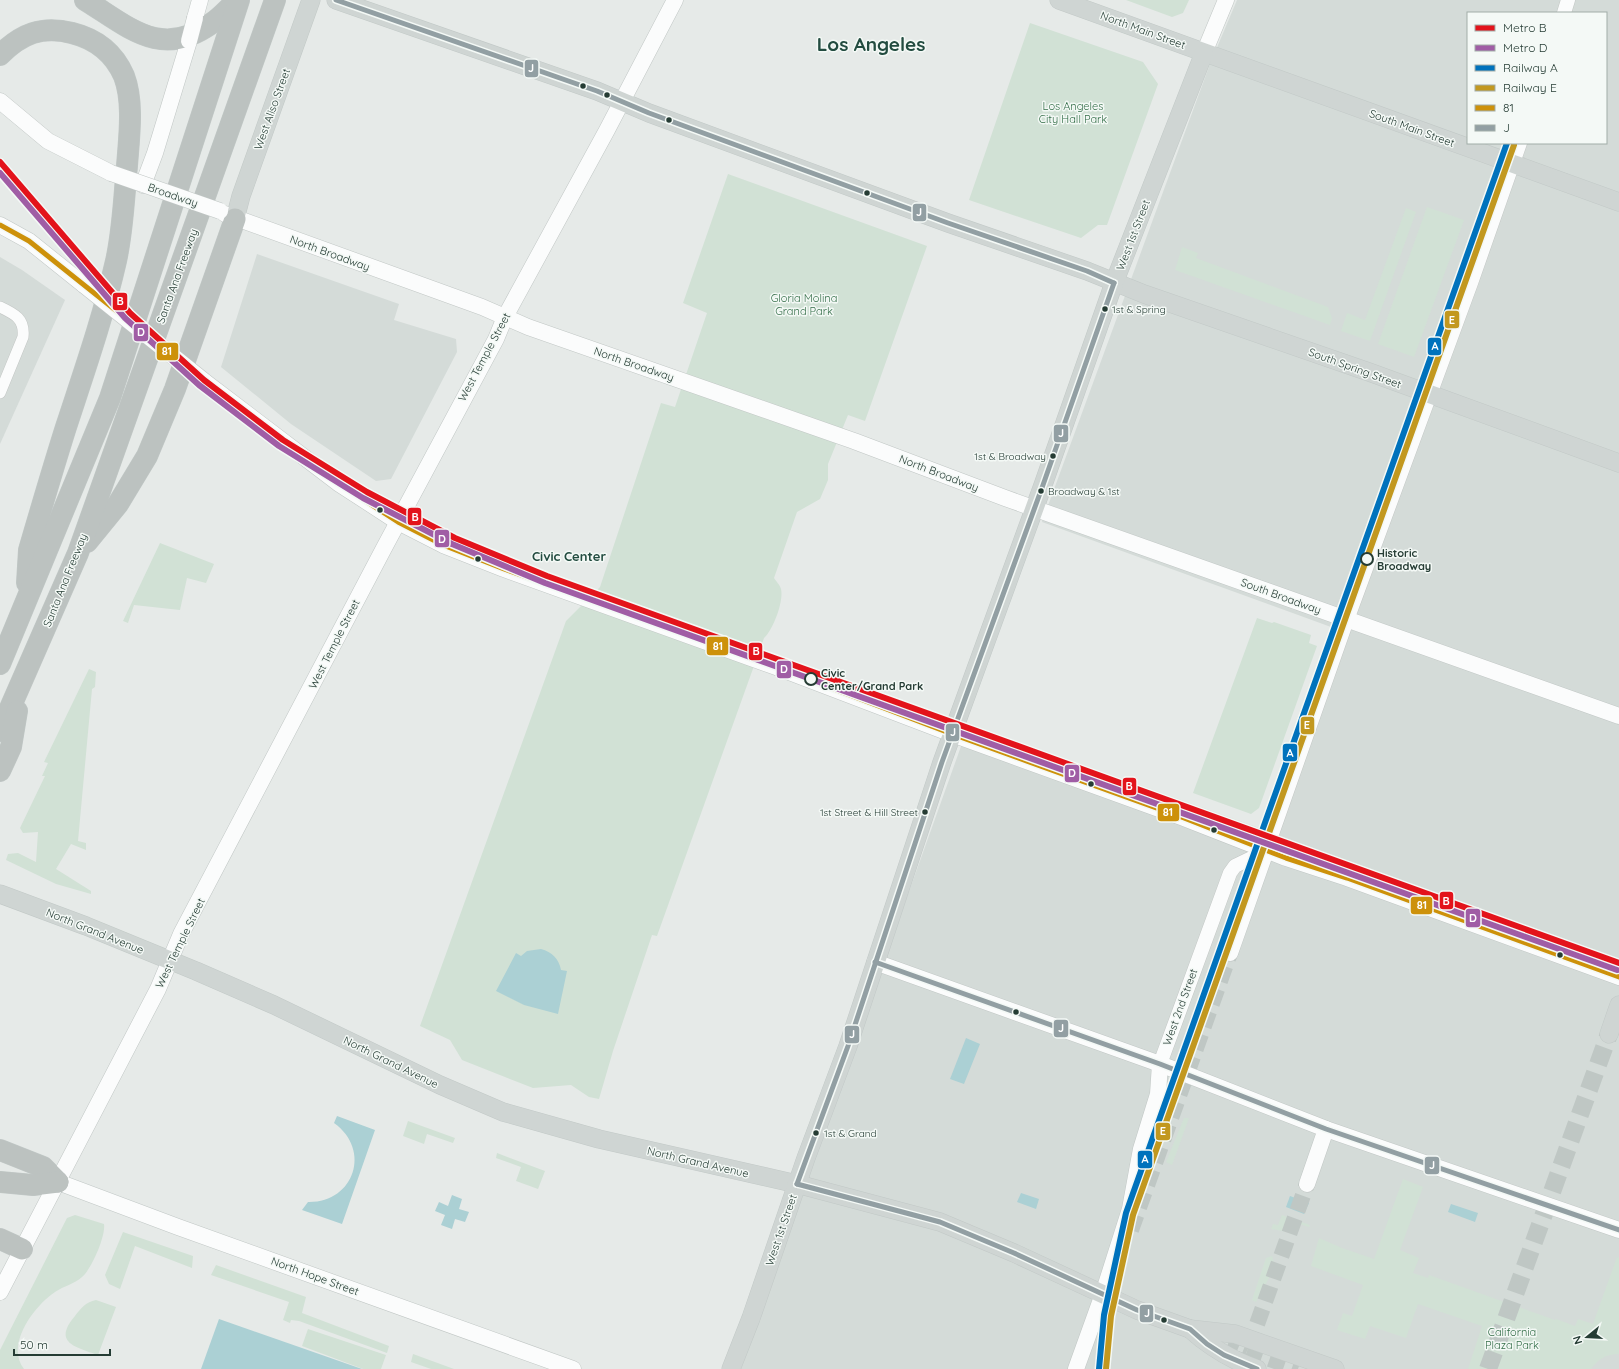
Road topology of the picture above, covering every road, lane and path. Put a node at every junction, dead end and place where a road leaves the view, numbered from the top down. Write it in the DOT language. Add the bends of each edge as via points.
graph roads {
  1 [pos="85,0"];
  2 [pos="200,0"];
  3 [pos="238,0"];
  4 [pos="275,0"];
  5 [pos="311,0"];
  6 [pos="336,0"];
  7 [pos="675,0"];
  8 [pos="1059,0"];
  9 [pos="1226,0"];
  10 [pos="1568,0"];
  11 [pos="1564,12"];
  12 [pos="1204,53"];
  13 [pos="0,55"];
  14 [pos="0,101"];
  15 [pos="622,101"];
  16 [pos="1520,144"];
  17 [pos="1513,165"];
  18 [pos="143,185"];
  19 [pos="1619,202"];
  20 [pos="228,215"];
  21 [pos="0,225"];
  22 [pos="1114,283"];
  23 [pos="0,307"];
  24 [pos="505,317"];
  25 [pos="0,393"];
  26 [pos="1430,395"];
  27 [pos="1619,463"];
  28 [pos="1034,508"];
  29 [pos="398,522"];
  30 [pos="78,553"];
  31 [pos="26,601"];
  32 [pos="1348,620"];
  33 [pos="5,648"];
  34 [pos="0,664"];
  35 [pos="22,685"];
  36 [pos="1619,716"];
  37 [pos="0,731"];
  38 [pos="952,734"];
  39 [pos="0,771"];
  40 [pos="1266,851"];
  41 [pos="0,894"];
  42 [pos="1230,953"];
  43 [pos="171,962"];
  44 [pos="875,962"];
  45 [pos="1619,977"];
  46 [pos="1619,1005"];
  47 [pos="1609,1034"];
  48 [pos="1160,1064"];
  49 [pos="1326,1129"];
  50 [pos="0,1150"];
  51 [pos="0,1182"];
  52 [pos="58,1182"];
  53 [pos="797,1184"];
  54 [pos="1307,1184"];
  55 [pos="1619,1230"];
  56 [pos="0,1239"];
  57 [pos="22,1249"];
  58 [pos="0,1292"];
  59 [pos="1103,1294"];
  60 [pos="1190,1329"];
  61 [pos="573,1369"];
  62 [pos="731,1369"];
  63 [pos="1076,1369"];
  64 [pos="1257,1369"];
  65 [pos="1335,1369"];
  1 -- 3 [label="highway" via="140,34 168,41 212,23"];
  2 -- 18 [label="main road, bridge" via="154,157"];
  3 -- 31 [label="highway" via="110,398"];
  4 -- 30 [label="highway, Santa Ana Freeway"];
  5 -- 20 [label="main road, West Aliso Street" via="241,196"];
  6 -- 15 [label="main road, South Spring Street"];
  7 -- 15 [label="main road, West Temple Street"];
  8 -- 12 [label="main road, North Main Street"];
  9 -- 12 [label="main road"];
  10 -- 11 [label="street"];
  12 -- 17 [label="main road, South Main Street"];
  12 -- 22 [label="main road, West 1st Street"];
  13 -- 31 [label="highway" via="15,41 37,31 63,30 84,35 101,44 116,61 124,78 129,102 128,148 116,261 97,333 29,550"];
  14 -- 18 [label="main road, Broadway, bridge" via="48,141 86,162"];
  15 -- 22 [label="main road, South Spring Street"];
  15 -- 24 [label="main road, West Temple Street"];
  16 -- 17 [label="street"];
  17 -- 19 [label="main road, South Main Street"];
  17 -- 26 [label="street"];
  18 -- 20 [label="main road, Broadway, bridge"];
  20 -- 24 [label="main road, North Broadway"];
  20 -- 30 [label="highway" via="175,389 147,456 118,504"];
  21 -- 29 [label="main road, bridge" via="29,241 338,483"];
  22 -- 26 [label="main road, South Spring Street"];
  22 -- 28 [label="main road, West 1st Street"];
  23 -- 25 [label="street" via="18,316 22,320 24,330"];
  24 -- 28 [label="main road, North Broadway" via="528,328 861,444"];
  24 -- 29 [label="main road, West Temple Street" via="496,339"];
  26 -- 27 [label="main road, South Spring Street"];
  26 -- 32 [label="street"];
  28 -- 32 [label="main road, South Broadway"];
  28 -- 38 [label="main road, West 1st Street"];
  29 -- 38 [label="main road" via="443,545 504,569 776,667"];
  29 -- 43 [label="main road, West Temple Street" via="181,934"];
  30 -- 35 [label="highway, Santa Ana Freeway"];
  31 -- 33 [label="highway"];
  32 -- 36 [label="main road, South Broadway"];
  32 -- 40 [label="street"];
  33 -- 34 [label="highway"];
  35 -- 37 [label="highway"];
  35 -- 39 [label="highway" via="11,747"];
  38 -- 40 [label="main road" via="1184,818"];
  38 -- 44 [label="main road, West 1st Street"];
  40 -- 42 [label="main road"];
  40 -- 45 [label="main road"];
  40 -- 48 [label="street, West 2nd Street" via="1235,866 1230,873"];
  41 -- 43 [label="main road, North Grand Avenue" via="86,926"];
  43 -- 52 [label="main road, West Temple Street"];
  43 -- 53 [label="main road, North Grand Avenue" via="274,1005 440,1085 503,1112 599,1139"];
  44 -- 48 [label="main road"];
  44 -- 53 [label="main road, West 1st Street" via="848,1046"];
  46 -- 47 [label="main road"];
  48 -- 49 [label="main road"];
  48 -- 59 [label="main road, West 2nd Street" via="1158,1094 1141,1149 1130,1209"];
  49 -- 54 [label="main road"];
  49 -- 55 [label="main road"];
  50 -- 52 [label="highway" via="43,1167"];
  51 -- 52 [label="highway" via="33,1185"];
  52 -- 57 [label="main road, West Temple Street"];
  52 -- 61 [label="main road, North Hope Street" via="178,1228"];
  53 -- 59 [label="main road, North Grand Avenue" via="940,1222"];
  53 -- 62 [label="main road, West 1st Street"];
  56 -- 57 [label="highway"];
  57 -- 58 [label="main road, West Temple Street"];
  59 -- 60 [label="main road, North Grand Avenue" via="1137,1310"];
  59 -- 63 [label="main road, West 2nd Street"];
  60 -- 64 [label="main road" via="1224,1355"];
  60 -- 65 [label="main road" via="1235,1334"];
}
